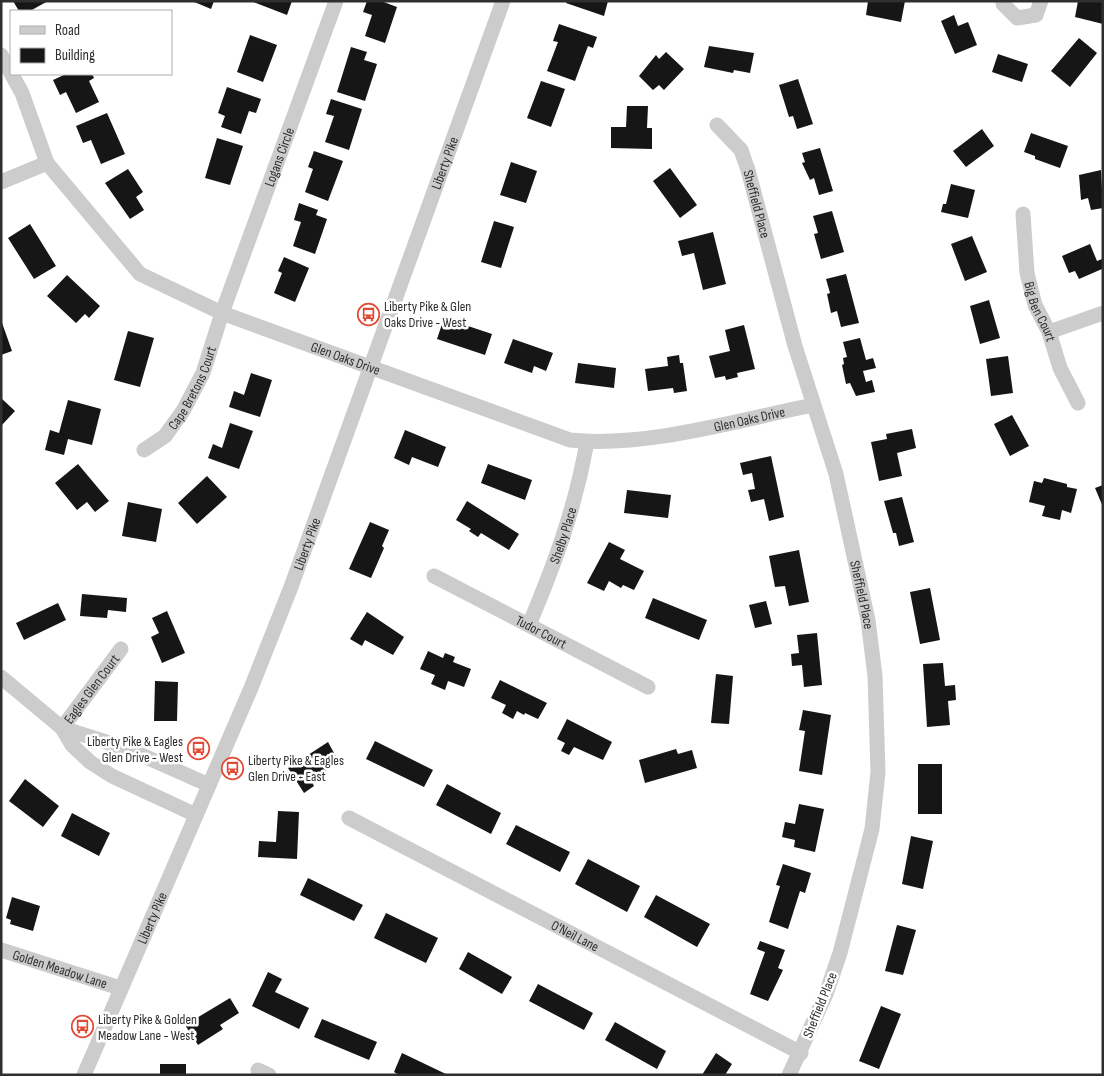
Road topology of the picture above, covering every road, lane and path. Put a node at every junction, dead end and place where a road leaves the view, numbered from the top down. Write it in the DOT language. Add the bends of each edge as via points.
graph roads {
  1 [pos="336,1"];
  2 [pos="503,1"];
  3 [pos="1003,1"];
  4 [pos="1041,1"];
  5 [pos="1,55"];
  6 [pos="10,71"];
  7 [pos="12,75"];
  8 [pos="717,125"];
  9 [pos="47,164"];
  10 [pos="1,182"];
  11 [pos="1023,214"];
  12 [pos="222,313"];
  13 [pos="1103,313"];
  14 [pos="1049,332"];
  15 [pos="372,369"];
  16 [pos="1078,403"];
  17 [pos="813,405"];
  18 [pos="587,442"];
  19 [pos="144,450"];
  20 [pos="434,576"];
  21 [pos="529,625"];
  22 [pos="121,649"];
  23 [pos="1,677"];
  24 [pos="648,687"];
  25 [pos="62,728"];
  26 [pos="208,785"];
  27 [pos="196,815"];
  28 [pos="349,818"];
  29 [pos="1,950"];
  30 [pos="120,988"];
  31 [pos="801,1052"];
  32 [pos="84,1075"];
  33 [pos="789,1075"];
  1 -- 12 [label="street, Logans Circle"];
  2 -- 15 [label="street, Liberty Pike"];
  3 -- 4 [label="street" via="1017,18 1036,16"];
  5 -- 6 [label="street, Glen Oaks Drive"];
  7 -- 9 [label="street, Glen Oaks Drive" via="22,93"];
  8 -- 17 [label="street, Sheffield Place" via="742,150"];
  9 -- 10 [label="street"];
  9 -- 12 [label="street, Glen Oaks Drive" via="140,274"];
  11 -- 14 [label="street, Big Ben Court" via="1027,273 1035,305"];
  12 -- 15 [label="street, Glen Oaks Drive"];
  12 -- 19 [label="street, Cape Bretons Court" via="203,373 183,411 165,436"];
  13 -- 14 [label="street"];
  14 -- 16 [label="street, Big Ben Court" via="1060,368"];
  15 -- 18 [label="street, Glen Oaks Drive" via="570,440"];
  15 -- 26 [label="street, Liberty Pike" via="291,587"];
  17 -- 18 [label="street, Glen Oaks Drive" via="654,438"];
  17 -- 31 [label="street, Sheffield Place" via="836,474 868,620 875,676 878,772 872,829 852,913 826,994"];
  18 -- 21 [label="street, Shelby Place" via="579,488 567,529"];
  20 -- 21 [label="street, Tudor Court"];
  21 -- 24 [label="street, Tudor Court"];
  22 -- 25 [label="street, Eagles Glen Court"];
  23 -- 25 [label="street"];
  25 -- 26 [label="street" via="128,749"];
  25 -- 27 [label="street" via="90,762 112,776"];
  26 -- 27 [label="street, Liberty Pike"];
  27 -- 30 [label="street, Liberty Pike"];
  28 -- 31 [label="street, O'Neil Lane"];
  29 -- 30 [label="street, Golden Meadow Lane"];
  30 -- 32 [label="street, Liberty Pike"];
  31 -- 33 [label="street, Sheffield Place"];
}
